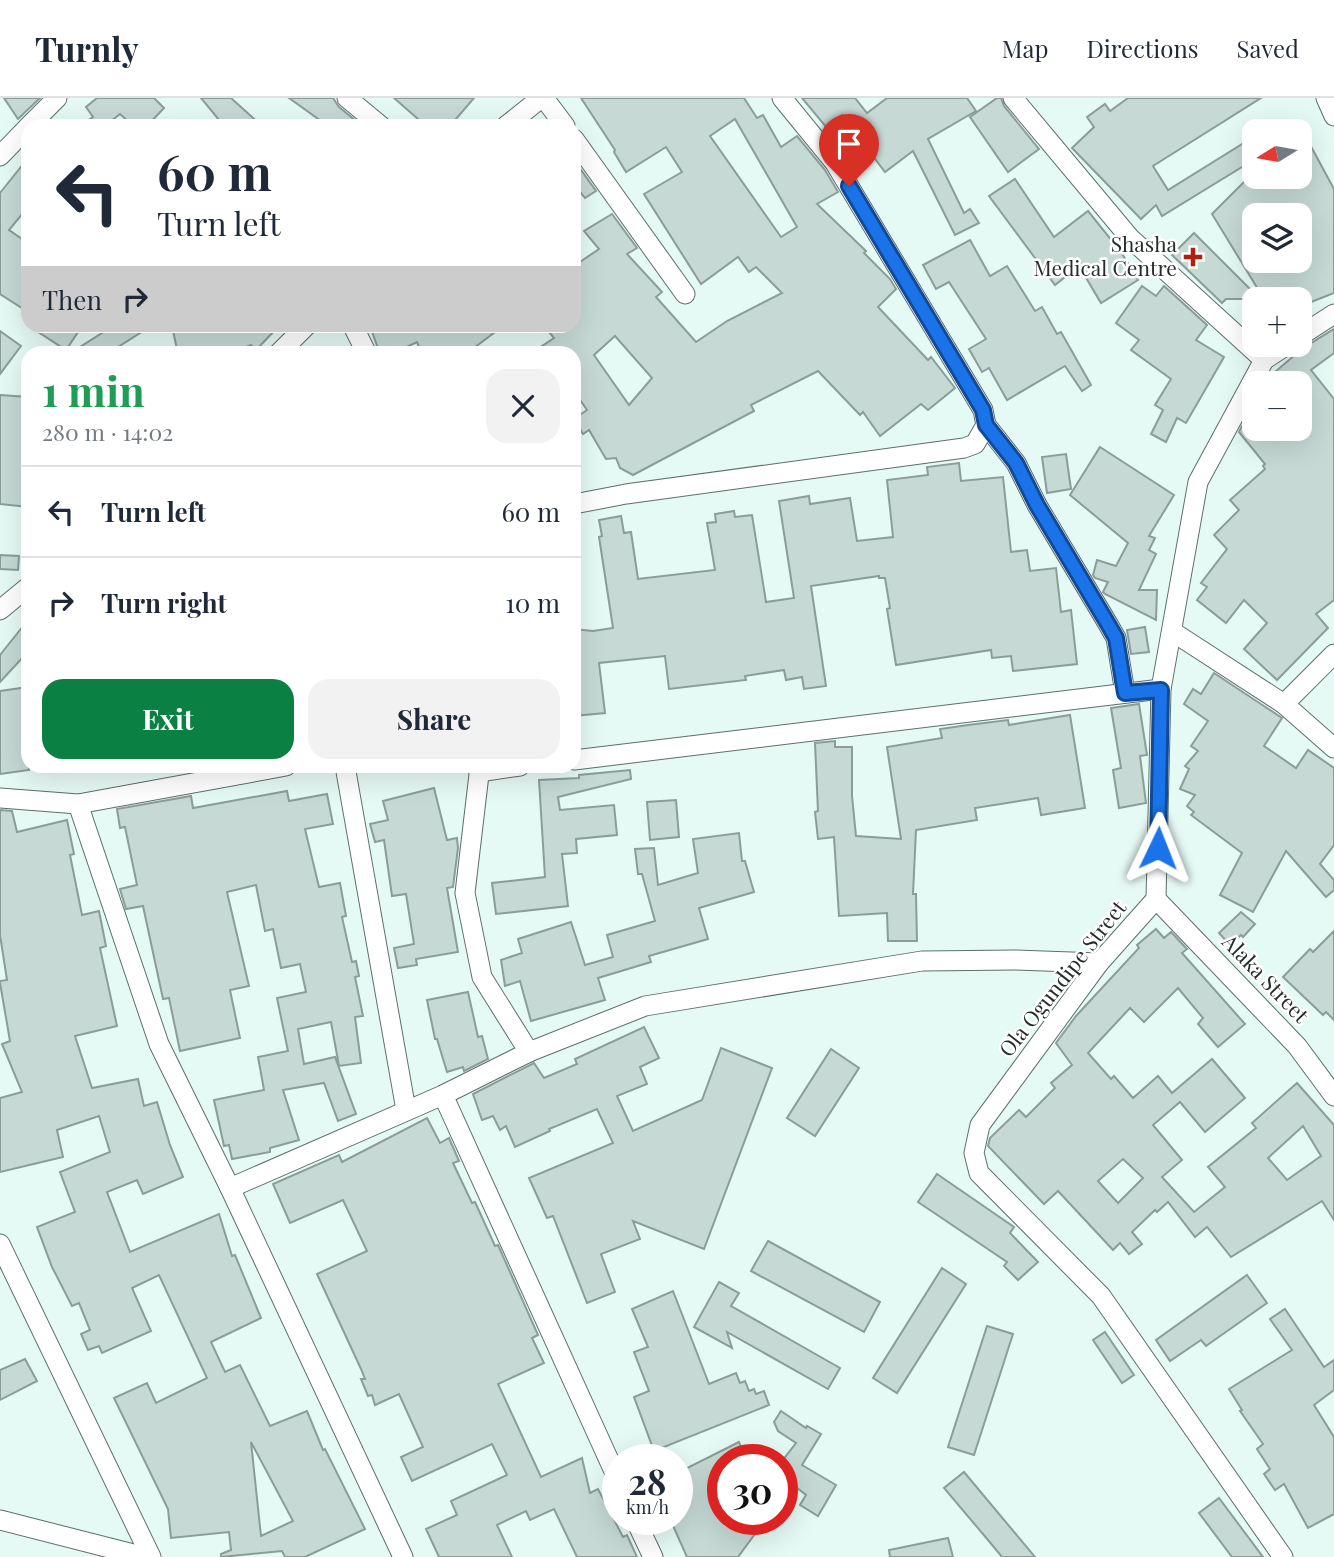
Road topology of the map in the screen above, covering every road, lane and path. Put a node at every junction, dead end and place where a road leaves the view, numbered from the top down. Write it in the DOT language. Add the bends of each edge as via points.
graph roads {
  1 [pos="57,98"];
  2 [pos="347,98"];
  3 [pos="543,98"];
  4 [pos="782,98"];
  5 [pos="1013,98"];
  6 [pos="1326,98"];
  7 [pos="1334,116"];
  8 [pos="37,119"];
  9 [pos="372,119"];
  10 [pos="515,119"];
  11 [pos="560,119"];
  12 [pos="21,135"];
  13 [pos="581,149"];
  14 [pos="0,156"];
  15 [pos="685,293"];
  16 [pos="1334,314"];
  17 [pos="1312,329"];
  18 [pos="299,333"];
  19 [pos="286,346"];
  20 [pos="1269,357"];
  21 [pos="1264,360"];
  22 [pos="986,425"];
  23 [pos="581,503"];
  24 [pos="21,592"];
  25 [pos="0,610"];
  26 [pos="1173,632"];
  27 [pos="1334,654"];
  28 [pos="1161,690"];
  29 [pos="1125,693"];
  30 [pos="1284,704"];
  31 [pos="1334,748"];
  32 [pos="581,759"];
  33 [pos="248,773"];
  34 [pos="346,773"];
  35 [pos="479,773"];
  36 [pos="0,799"];
  37 [pos="78,804"];
  38 [pos="1156,899"];
  39 [pos="1099,963"];
  40 [pos="529,1052"];
  41 [pos="443,1095"];
  42 [pos="1334,1096"];
  43 [pos="406,1110"];
  44 [pos="230,1188"];
  45 [pos="0,1244"];
  46 [pos="602,1445"];
  47 [pos="0,1520"];
  48 [pos="643,1535"];
  49 [pos="145,1557"];
  50 [pos="151,1557"];
  51 [pos="403,1557"];
  52 [pos="653,1557"];
  53 [pos="1283,1557"];
  1 -- 8 [label="street"];
  2 -- 9 [label="street"];
  3 -- 10 [label="street"];
  3 -- 11 [label="street"];
  4 -- 22 [label="street" via="835,163 983,410"];
  5 -- 21 [label="street" via="1130,238"];
  6 -- 7 [label="street"];
  12 -- 14 [label="street"];
  13 -- 15 [label="street"];
  16 -- 17 [label="street"];
  18 -- 19 [label="street"];
  20 -- 21 [label="street, Ola Ogundipe Street"];
  21 -- 26 [label="street, Ola Ogundipe Street" via="1198,482"];
  22 -- 23 [label="street" via="975,444 964,448"];
  22 -- 29 [label="street" via="1016,463 1116,638"];
  24 -- 25 [label="street"];
  26 -- 28 [label="street, Ola Ogundipe Street"];
  26 -- 30 [label="street"];
  27 -- 30 [label="street"];
  28 -- 29 [label="street"];
  28 -- 38 [label="street, Ola Ogundipe Street"];
  29 -- 32 [label="street"];
  30 -- 31 [label="street"];
  33 -- 37 [label="street"];
  34 -- 43 [label="street"];
  35 -- 40 [label="street" via="465,893 482,977"];
  36 -- 37 [label="street"];
  37 -- 44 [label="street" via="159,1044"];
  38 -- 39 [label="street, Ola Ogundipe Street"];
  38 -- 42 [label="street, Alaka Street" via="1297,1046"];
  39 -- 40 [label="street" via="922,961 645,1006"];
  39 -- 53 [label="street, Ola Ogundipe Street" via="980,1125 974,1153 979,1172 1101,1296"];
  40 -- 41 [label="street"];
  41 -- 43 [label="street"];
  41 -- 46 [label="street"];
  43 -- 44 [label="street"];
  44 -- 51 [label="street"];
  45 -- 50 [label="street"];
  47 -- 49 [label="street"];
  48 -- 52 [label="street"];
}
